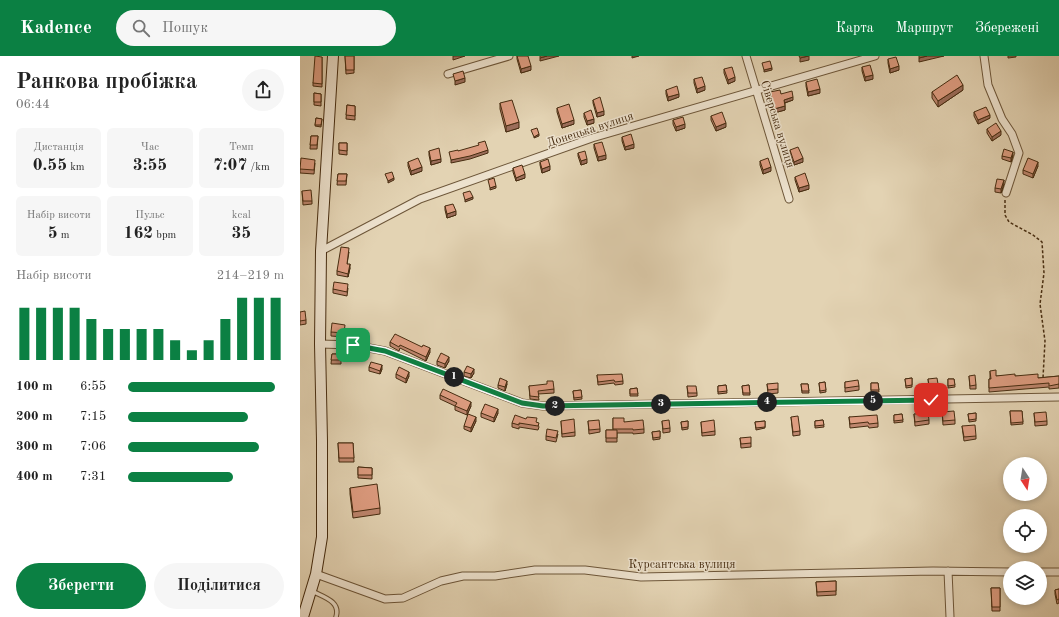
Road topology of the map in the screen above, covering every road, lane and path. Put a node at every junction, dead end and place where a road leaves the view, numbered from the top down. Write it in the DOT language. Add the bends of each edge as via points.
graph roads {
  1 [pos="333,56"];
  2 [pos="509,56"];
  3 [pos="746,56"];
  4 [pos="874,56"];
  5 [pos="984,56"];
  6 [pos="448,74"];
  7 [pos="756,92"];
  8 [pos="1006,193"];
  9 [pos="789,199"];
  10 [pos="321,251"];
  11 [pos="320,344"];
  12 [pos="1043,382"];
  13 [pos="1059,397"];
  14 [pos="948,571"];
  15 [pos="1003,572"];
  16 [pos="1047,572"];
  17 [pos="1059,572"];
  18 [pos="316,574"];
  19 [pos="311,590"];
  20 [pos="303,617"];
  21 [pos="336,617"];
  22 [pos="950,617"];
  1 -- 10 [label="main road"];
  2 -- 6 [label="street"];
  3 -- 7 [label="street, Сіверська вулиця"];
  4 -- 7 [label="street, Донецька вулиця"];
  5 -- 8 [label="street" via="988,85 1019,153"];
  7 -- 9 [label="street, Сіверська вулиця"];
  7 -- 10 [label="street, Донецька вулиця" via="592,138 420,199"];
  8 -- 12 [label="path" via="1005,215 1009,222 1042,242 1044,273 1040,304 1045,341"];
  10 -- 11 [label="main road"];
  11 -- 13 [label="street" via="353,345 385,351 522,403 543,406"];
  11 -- 18 [label="main road" via="322,515"];
  14 -- 15 [label="street, Курсантська вулиця"];
  14 -- 18 [label="street, Курсантська вулиця" via="641,577 585,570 535,570 495,576 463,576 441,581 403,598 394,599 385,599"];
  14 -- 22 [label="street"];
  16 -- 17 [label="street"];
  18 -- 19 [label="main road"];
  19 -- 20 [label="main road"];
  19 -- 21 [label="lane" via="335,604 338,612"];
}
